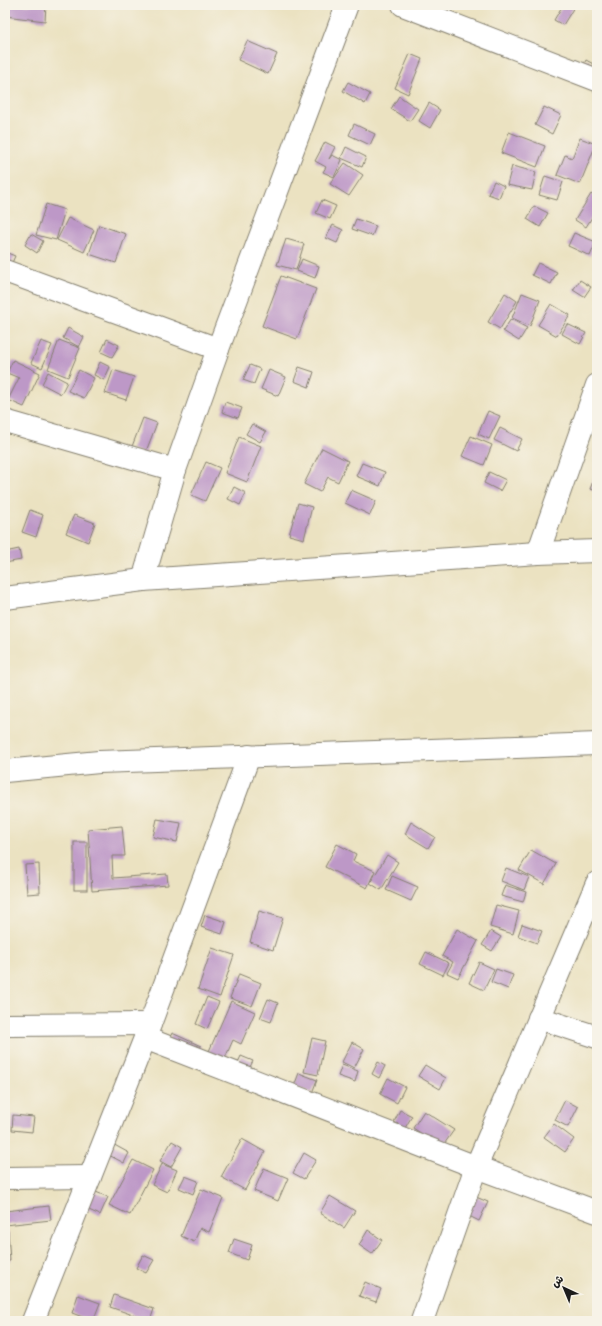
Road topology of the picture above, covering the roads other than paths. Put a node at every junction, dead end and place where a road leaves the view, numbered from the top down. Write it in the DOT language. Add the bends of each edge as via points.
graph roads {
  1 [pos="347,5"];
  2 [pos="403,5"];
  3 [pos="597,80"];
  4 [pos="5,272"];
  5 [pos="218,350"];
  6 [pos="597,385"];
  7 [pos="5,421"];
  8 [pos="175,470"];
  9 [pos="597,551"];
  10 [pos="538,553"];
  11 [pos="143,580"];
  12 [pos="5,598"];
  13 [pos="597,744"];
  14 [pos="249,756"];
  15 [pos="5,771"];
  16 [pos="597,883"];
  17 [pos="538,1018"];
  18 [pos="5,1025"];
  19 [pos="147,1031"];
  20 [pos="597,1037"];
  21 [pos="476,1167"];
  22 [pos="90,1176"];
  23 [pos="5,1178"];
  24 [pos="597,1212"];
  25 [pos="33,1321"];
  26 [pos="422,1321"];
  1 -- 5 [label="street"];
  2 -- 3 [label="street"];
  4 -- 5 [label="street"];
  5 -- 8 [label="street"];
  6 -- 10 [label="street"];
  7 -- 8 [label="street"];
  8 -- 11 [label="street"];
  9 -- 10 [label="street"];
  10 -- 11 [label="street"];
  11 -- 12 [label="street"];
  13 -- 14 [label="street"];
  14 -- 15 [label="street" via="99,762"];
  14 -- 19 [label="street"];
  16 -- 17 [label="street"];
  17 -- 20 [label="street"];
  17 -- 21 [label="street"];
  18 -- 19 [label="street"];
  19 -- 21 [label="street"];
  19 -- 22 [label="street"];
  21 -- 24 [label="street"];
  21 -- 26 [label="street"];
  22 -- 23 [label="street"];
  22 -- 25 [label="street"];
}
